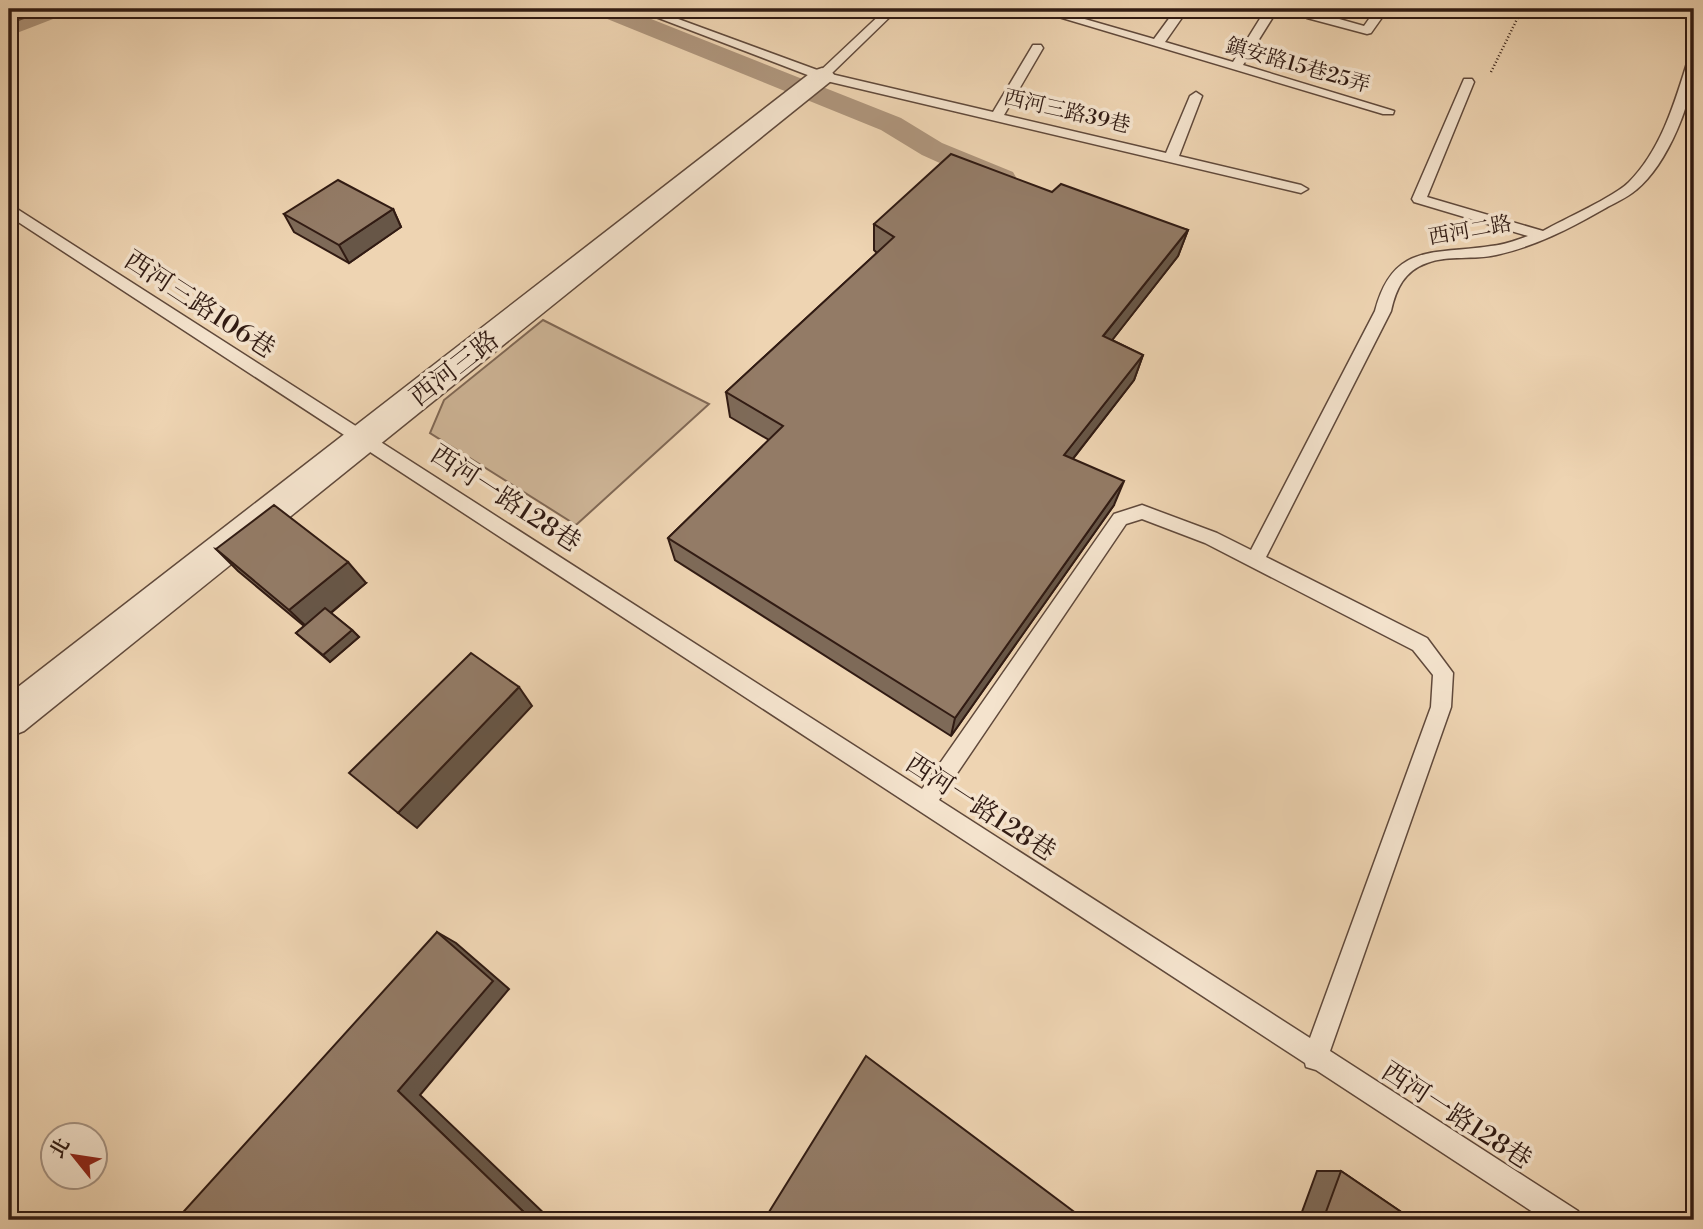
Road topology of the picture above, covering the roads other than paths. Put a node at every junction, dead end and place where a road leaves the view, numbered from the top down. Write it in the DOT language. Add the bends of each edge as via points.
graph roads {
  1 [pos="40,9"];
  2 [pos="641,9"];
  3 [pos="892,9"];
  4 [pos="1038,9"];
  5 [pos="1182,9"];
  6 [pos="1272,9"];
  7 [pos="1315,9"];
  8 [pos="1382,9"];
  9 [pos="9,20"];
  10 [pos="1157,44"];
  11 [pos="1037,48"];
  12 [pos="1694,60"];
  13 [pos="1236,67"];
  14 [pos="822,76"];
  15 [pos="1468,82"];
  16 [pos="1196,96"];
  17 [pos="1388,111"];
  18 [pos="997,116"];
  19 [pos="1171,158"];
  20 [pos="1301,188"];
  21 [pos="9,210"];
  22 [pos="1545,236"];
  23 [pos="365,439"];
  24 [pos="1255,560"];
  25 [pos="9,718"];
  26 [pos="925,803"];
  27 [pos="1315,1058"];
  28 [pos="1569,1220"];
  1 -- 9 [label="lane"];
  2 -- 14 [label="lane, 西河三路39巷"];
  3 -- 14 [label="lane, 西河三路"];
  4 -- 10 [label="lane, 鎮安路15巷25弄"];
  5 -- 10 [label="lane"];
  6 -- 13 [label="lane"];
  7 -- 8 [label="lane" via="1311,15 1367,30"];
  10 -- 13 [label="lane, 鎮安路15巷25弄"];
  11 -- 18 [label="lane"];
  12 -- 22 [label="lane, 西河二路" via="1681,105 1654,160 1632,187"];
  13 -- 17 [label="lane, 鎮安路15巷25弄"];
  14 -- 18 [label="lane, 西河三路39巷"];
  14 -- 23 [label="street, 西河三路"];
  15 -- 22 [label="lane" via="1419,199"];
  16 -- 19 [label="lane"];
  18 -- 19 [label="lane, 西河三路39巷"];
  19 -- 20 [label="lane, 西河三路39巷"];
  21 -- 23 [label="lane, 西河三路106巷"];
  22 -- 24 [label="lane, 西河二路" via="1494,251 1424,258 1398,274"];
  23 -- 25 [label="street, 西河三路"];
  23 -- 26 [label="lane, 西河一路128巷"];
  24 -- 26 [label="lane" via="1142,512 1120,520"];
  24 -- 27 [label="lane" via="1420,644 1443,673 1441,707"];
  26 -- 27 [label="lane, 西河一路128巷"];
  27 -- 28 [label="lane, 西河一路128巷"];
}
